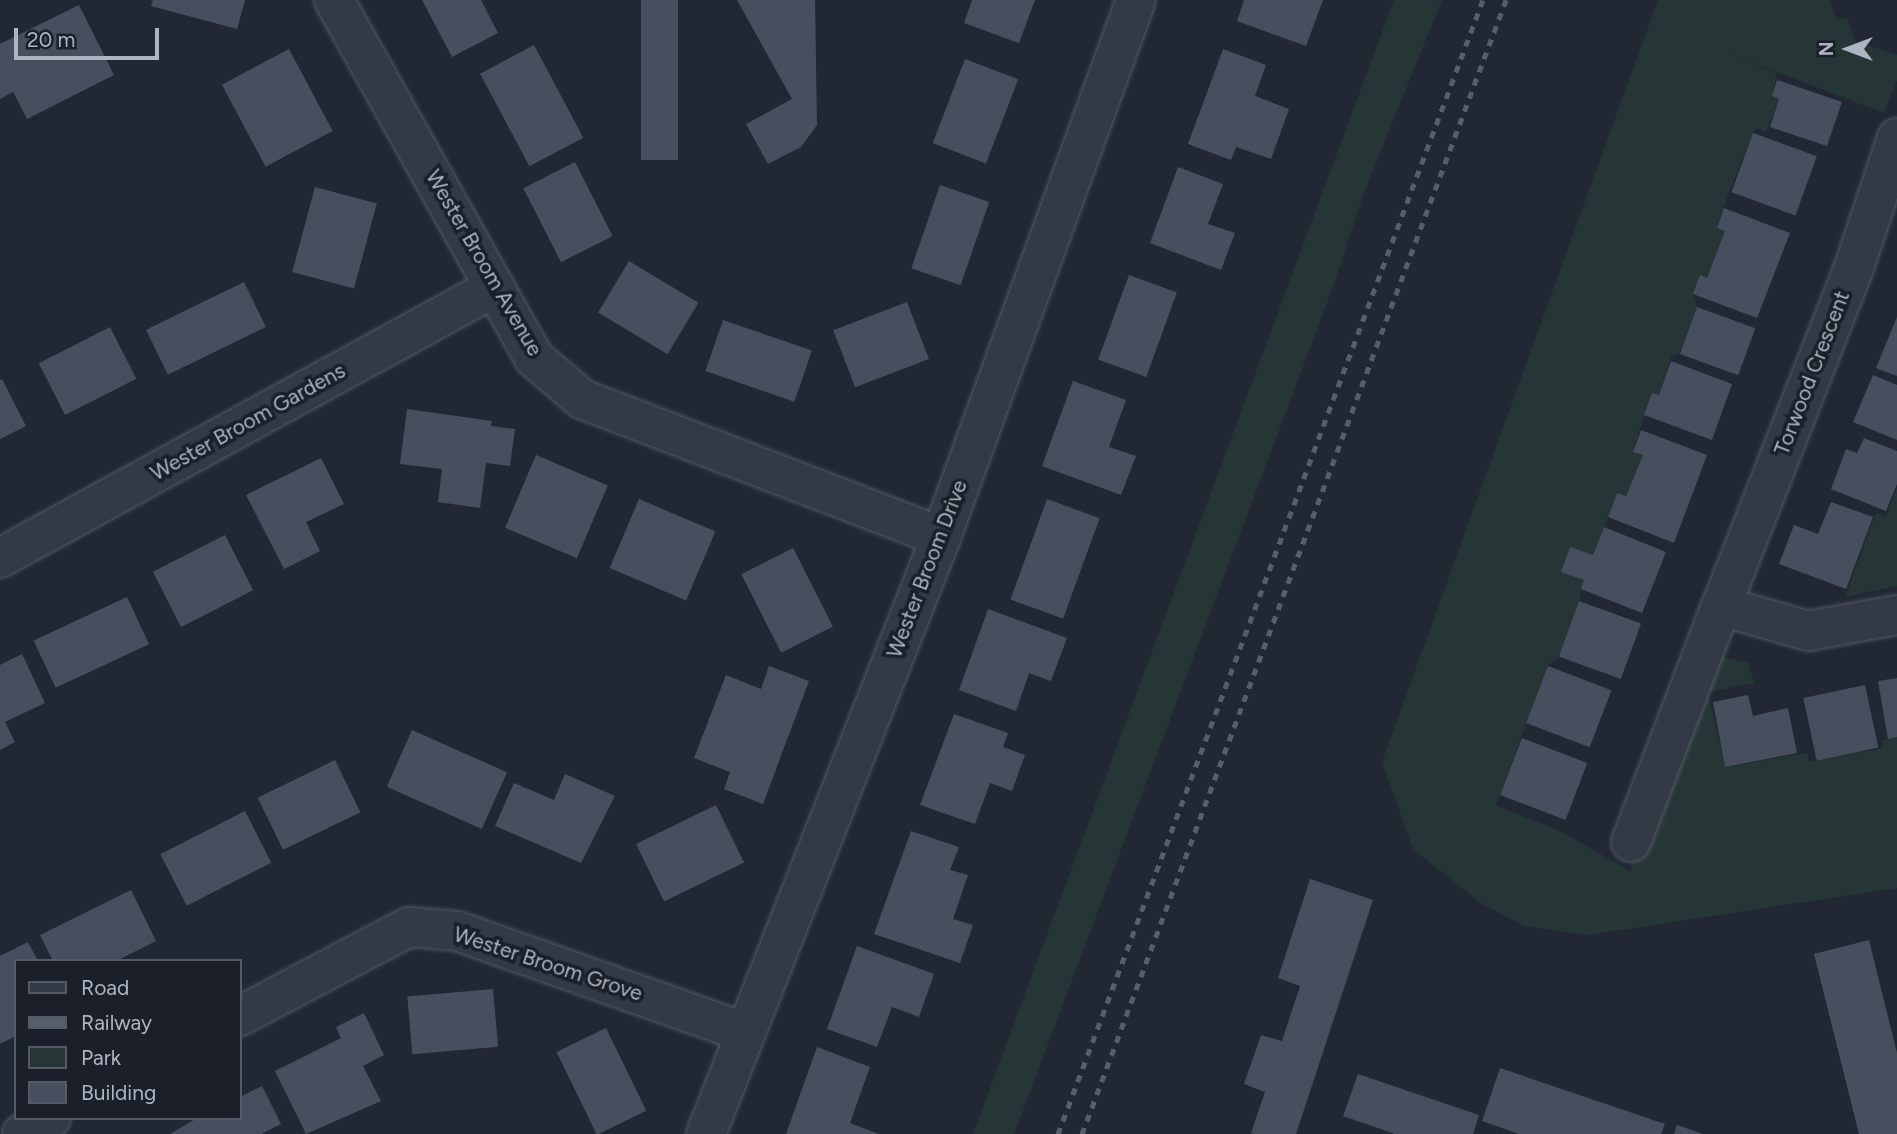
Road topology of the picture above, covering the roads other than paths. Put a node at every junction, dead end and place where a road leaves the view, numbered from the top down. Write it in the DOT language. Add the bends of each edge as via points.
graph roads {
  1 [pos="334,0"];
  2 [pos="1136,0"];
  3 [pos="1897,138"];
  4 [pos="495,287"];
  5 [pos="941,537"];
  6 [pos="0,558"];
  7 [pos="1721,606"];
  8 [pos="1897,615"];
  9 [pos="1630,842"];
  10 [pos="242,1015"];
  11 [pos="746,1033"];
  12 [pos="47,1120"];
  13 [pos="22,1134"];
  14 [pos="706,1134"];
  1 -- 4 [label="street, Wester Broom Avenue"];
  2 -- 5 [label="street, Wester Broom Drive"];
  3 -- 7 [label="street, Torwood Crescent" via="1853,270"];
  4 -- 5 [label="street, Wester Broom Avenue" via="534,358 582,399"];
  4 -- 6 [label="street, Wester Broom Gardens"];
  5 -- 11 [label="street, Wester Broom Drive"];
  7 -- 8 [label="street" via="1808,631"];
  7 -- 9 [label="street, Torwood Crescent"];
  10 -- 11 [label="street, Wester Broom Grove" via="409,927 457,931"];
  11 -- 14 [label="street, Wester Broom Drive"];
  12 -- 13 [label="street"];
}
